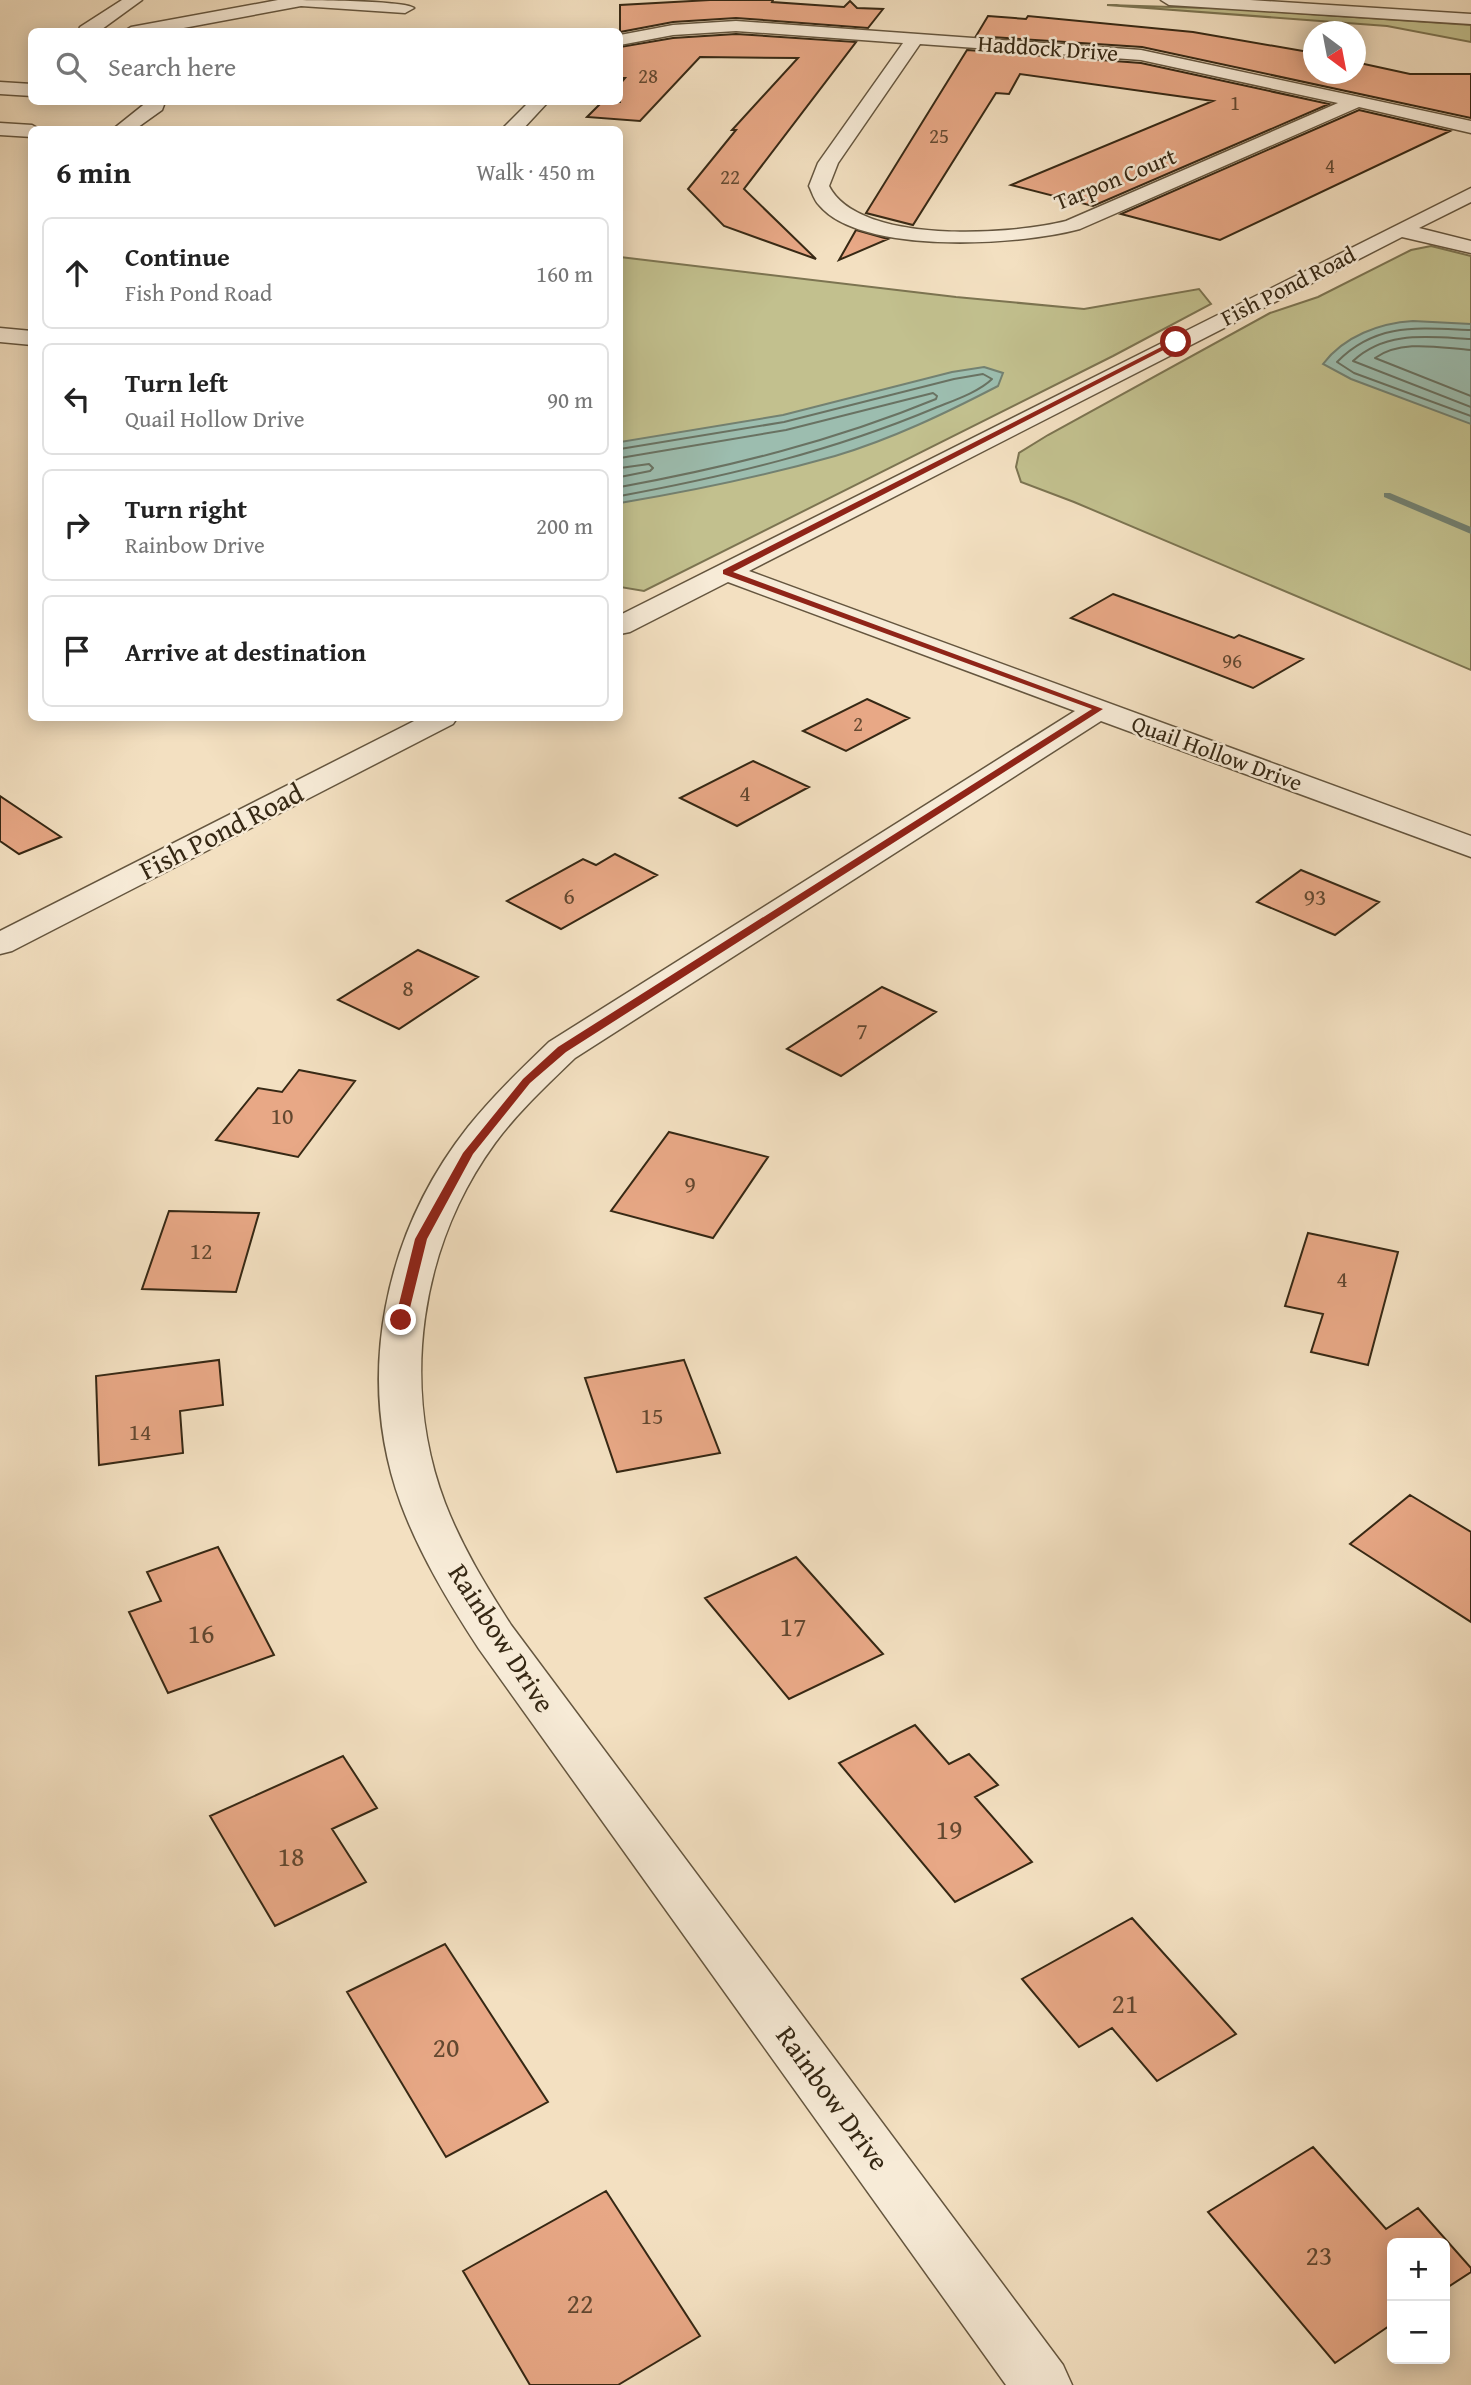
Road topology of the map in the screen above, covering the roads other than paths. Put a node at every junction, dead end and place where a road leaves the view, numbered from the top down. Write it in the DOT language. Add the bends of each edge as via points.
graph roads {
  1 [pos="134,0"];
  2 [pos="1169,0"];
  3 [pos="1440,0"];
  4 [pos="299,1"];
  5 [pos="1471,3"];
  6 [pos="411,4"];
  7 [pos="245,11"];
  8 [pos="1451,18"];
  9 [pos="1471,19"];
  10 [pos="277,23"];
  11 [pos="386,24"];
  12 [pos="91,28"];
  13 [pos="153,28"];
  14 [pos="916,38"];
  15 [pos="623,39"];
  16 [pos="0,88"];
  17 [pos="28,90"];
  18 [pos="1358,101"];
  19 [pos="155,105"];
  20 [pos="536,105"];
  21 [pos="127,126"];
  22 [pos="514,126"];
  23 [pos="1471,127"];
  24 [pos="0,129"];
  25 [pos="28,131"];
  26 [pos="1471,194"];
  27 [pos="1399,230"];
  28 [pos="1471,247"];
  29 [pos="0,335"];
  30 [pos="28,338"];
  31 [pos="726,572"];
  32 [pos="623,624"];
  33 [pos="1099,709"];
  34 [pos="436,721"];
  35 [pos="1471,847"];
  36 [pos="0,944"];
  37 [pos="1042,2385"];
  1 -- 12 [label="street"];
  2 -- 8 [label="street"];
  3 -- 5 [label="street"];
  3 -- 8 [label="street"];
  4 -- 6 [label="street"];
  4 -- 7 [label="street"];
  6 -- 11 [label="street"];
  7 -- 10 [label="street"];
  7 -- 13 [label="street"];
  8 -- 9 [label="street"];
  14 -- 15 [label="street, Haddock Drive" via="727,26"];
  14 -- 18 [label="street, Haddock Drive" via="1161,58"];
  14 -- 18 [label="street, Tarpon Court" via="828,163 819,186 824,201 846,215 910,233 999,237 1073,225"];
  16 -- 17 [label="street"];
  18 -- 23 [label="street, Haddock Drive"];
  19 -- 21 [label="street"];
  20 -- 22 [label="street"];
  24 -- 25 [label="street"];
  26 -- 27 [label="street, Fish Pond Road"];
  27 -- 28 [label="street"];
  27 -- 31 [label="street, Fish Pond Road"];
  29 -- 30 [label="street"];
  31 -- 32 [label="street, Fish Pond Road"];
  31 -- 33 [label="street, Quail Hollow Drive"];
  33 -- 35 [label="street, Quail Hollow Drive"];
  33 -- 37 [label="street, Rainbow Drive" via="562,1049 527,1081 468,1153 421,1239 401,1320 409,1456 423,1500 469,1597"];
  34 -- 36 [label="street, Fish Pond Road"];
}
